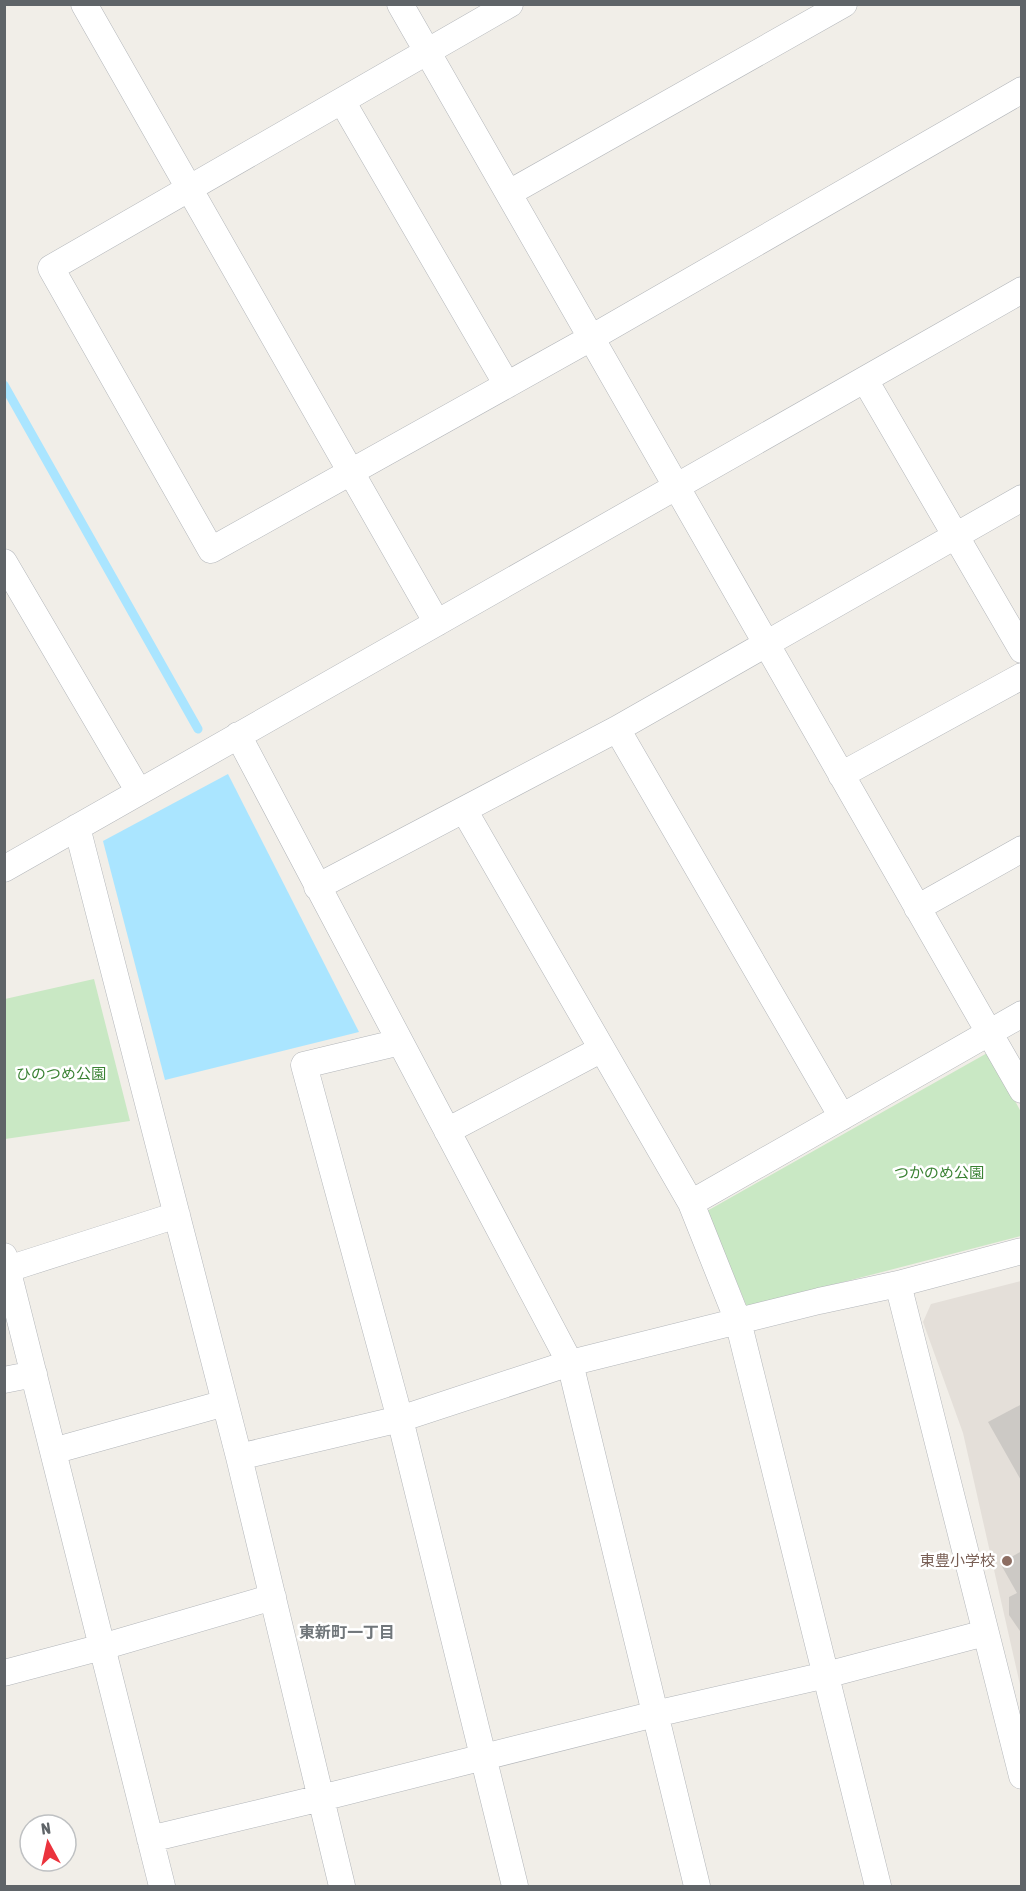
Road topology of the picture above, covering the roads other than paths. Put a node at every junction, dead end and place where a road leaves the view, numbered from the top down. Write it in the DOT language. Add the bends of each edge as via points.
graph roads {
  1 [pos="84,4"];
  2 [pos="400,4"];
  3 [pos="510,4"];
  4 [pos="844,4"];
  5 [pos="428,52"];
  6 [pos="1022,90"];
  7 [pos="342,101"];
  8 [pos="189,189"];
  9 [pos="509,193"];
  10 [pos="1022,290"];
  11 [pos="591,338"];
  12 [pos="865,380"];
  13 [pos="507,385"];
  14 [pos="349,472"];
  15 [pos="676,486"];
  16 [pos="1022,498"];
  17 [pos="954,535"];
  18 [pos="4,562"];
  19 [pos="437,623"];
  20 [pos="765,644"];
  21 [pos="1022,650"];
  22 [pos="1022,676"];
  23 [pos="617,729"];
  24 [pos="238,735"];
  25 [pos="841,775"];
  26 [pos="139,792"];
  27 [pos="464,810"];
  28 [pos="77,827"];
  29 [pos="1022,849"];
  30 [pos="4,868"];
  31 [pos="317,887"];
  32 [pos="917,908"];
  33 [pos="1022,1014"];
  34 [pos="988,1033"];
  35 [pos="400,1042"];
  36 [pos="602,1049"];
  37 [pos="1022,1090"];
  38 [pos="842,1117"];
  39 [pos="447,1131"];
  40 [pos="691,1203"];
  41 [pos="177,1215"];
  42 [pos="1022,1251"];
  43 [pos="6,1262"];
  44 [pos="898,1284"];
  45 [pos="738,1321"];
  46 [pos="570,1363"];
  47 [pos="34,1374"];
  48 [pos="4,1380"];
  49 [pos="225,1403"];
  50 [pos="400,1419"];
  51 [pos="53,1451"];
  52 [pos="239,1457"];
  53 [pos="273,1597"];
  54 [pos="986,1633"];
  55 [pos="102,1647"];
  56 [pos="4,1674"];
  57 [pos="826,1675"];
  58 [pos="655,1714"];
  59 [pos="483,1756"];
  60 [pos="1022,1776"];
  61 [pos="321,1798"];
  62 [pos="150,1839"];
  63 [pos="162,1887"];
  64 [pos="342,1887"];
  65 [pos="515,1887"];
  66 [pos="697,1887"];
  67 [pos="878,1887"];
  1 -- 8 [label="street"];
  2 -- 5 [label="street"];
  3 -- 5 [label="street"];
  4 -- 9 [label="street"];
  5 -- 7 [label="street"];
  5 -- 9 [label="street"];
  6 -- 11 [label="street"];
  7 -- 8 [label="street"];
  7 -- 13 [label="street"];
  8 -- 14 [label="street"];
  8 -- 14 [label="street" via="51,268 211,550"];
  9 -- 11 [label="street"];
  10 -- 12 [label="street"];
  11 -- 13 [label="street"];
  11 -- 15 [label="street"];
  12 -- 15 [label="street"];
  12 -- 17 [label="street"];
  13 -- 14 [label="street"];
  14 -- 19 [label="street"];
  15 -- 19 [label="street"];
  15 -- 20 [label="street"];
  16 -- 17 [label="street"];
  17 -- 20 [label="street"];
  17 -- 21 [label="street"];
  18 -- 26 [label="street"];
  19 -- 24 [label="street"];
  20 -- 23 [label="street"];
  20 -- 25 [label="street"];
  22 -- 25 [label="street"];
  23 -- 27 [label="street"];
  23 -- 38 [label="street"];
  24 -- 26 [label="street"];
  24 -- 31 [label="street"];
  25 -- 32 [label="street"];
  26 -- 28 [label="street"];
  27 -- 31 [label="street"];
  27 -- 36 [label="street"];
  28 -- 30 [label="street"];
  28 -- 41 [label="street"];
  29 -- 32 [label="street"];
  31 -- 35 [label="street"];
  32 -- 34 [label="street"];
  33 -- 34 [label="street"];
  34 -- 37 [label="street"];
  34 -- 38 [label="street"];
  35 -- 39 [label="street"];
  35 -- 50 [label="street" via="304,1065"];
  36 -- 39 [label="street"];
  36 -- 40 [label="street"];
  38 -- 40 [label="street"];
  39 -- 46 [label="street"];
  40 -- 45 [label="street"];
  41 -- 43 [label="street"];
  41 -- 49 [label="street"];
  42 -- 44 [label="street"];
  43 -- 47 [label="street"];
  44 -- 45 [label="street"];
  44 -- 54 [label="street"];
  45 -- 46 [label="street"];
  45 -- 57 [label="street"];
  46 -- 50 [label="street"];
  46 -- 58 [label="street"];
  47 -- 48 [label="street"];
  47 -- 51 [label="street"];
  49 -- 51 [label="street"];
  49 -- 52 [label="street"];
  50 -- 52 [label="street"];
  50 -- 59 [label="street"];
  51 -- 55 [label="street"];
  52 -- 53 [label="street"];
  53 -- 55 [label="street"];
  53 -- 61 [label="street"];
  54 -- 57 [label="street"];
  54 -- 60 [label="street"];
  55 -- 56 [label="street"];
  55 -- 62 [label="street"];
  57 -- 58 [label="street"];
  57 -- 67 [label="street"];
  58 -- 59 [label="street"];
  58 -- 66 [label="street"];
  59 -- 61 [label="street"];
  59 -- 65 [label="street"];
  61 -- 62 [label="street"];
  61 -- 64 [label="street"];
  62 -- 63 [label="street"];
}
